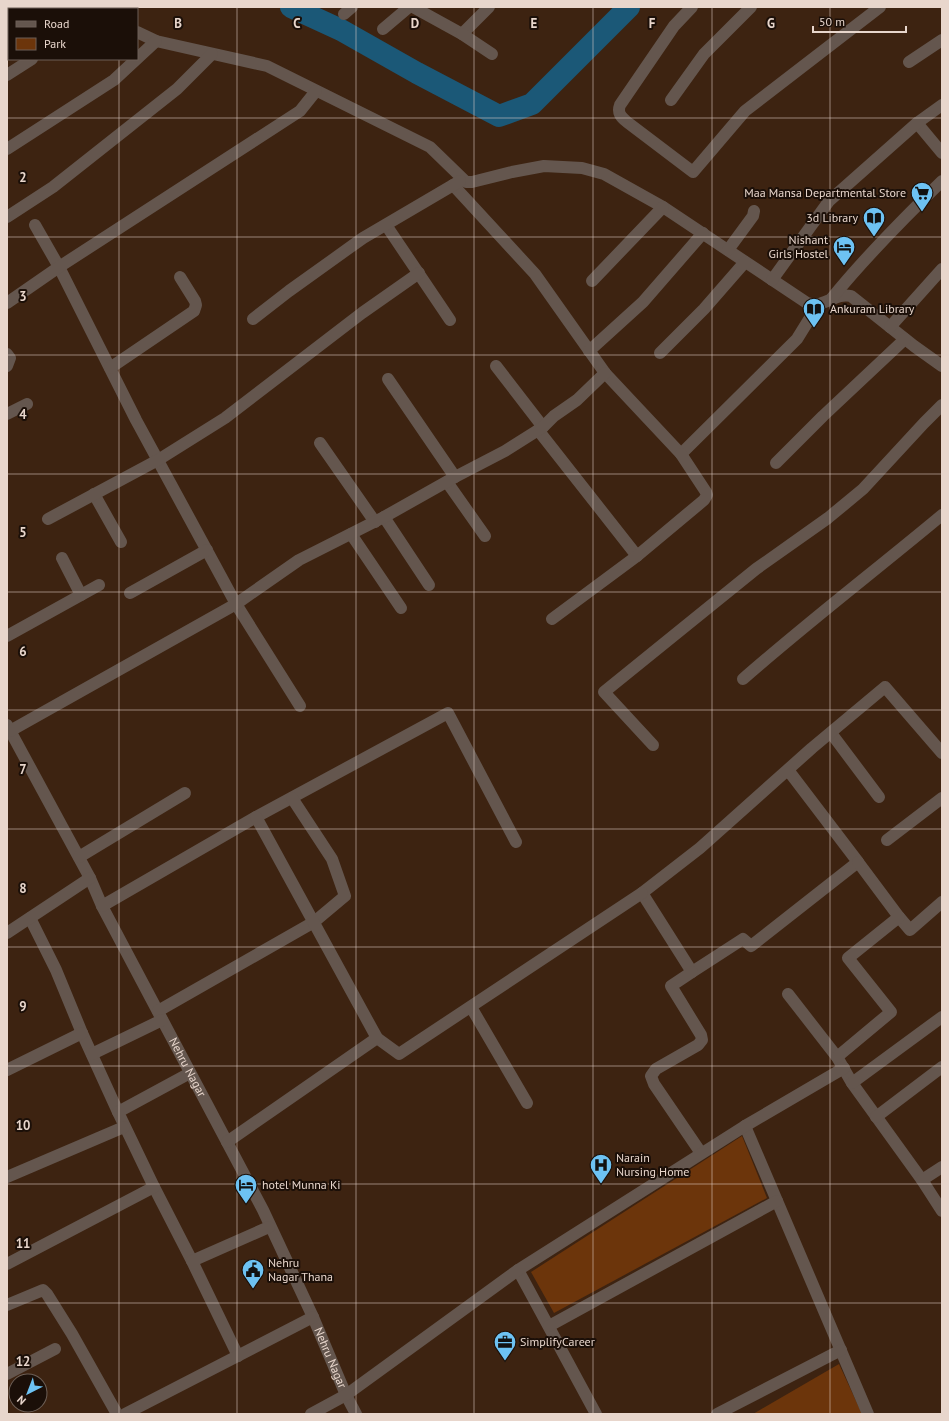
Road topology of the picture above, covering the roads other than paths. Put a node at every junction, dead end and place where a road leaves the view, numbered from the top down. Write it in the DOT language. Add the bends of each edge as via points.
graph roads {
  1 [pos="409,7"];
  2 [pos="413,7"];
  3 [pos="489,7"];
  4 [pos="692,7"];
  5 [pos="752,7"];
  6 [pos="880,7"];
  7 [pos="383,29"];
  8 [pos="138,32"];
  9 [pos="462,34"];
  10 [pos="942,40"];
  11 [pos="156,41"];
  12 [pos="212,54"];
  13 [pos="492,54"];
  14 [pos="138,58"];
  15 [pos="30,60"];
  16 [pos="136,60"];
  17 [pos="909,62"];
  18 [pos="7,75"];
  19 [pos="316,91"];
  20 [pos="671,100"];
  21 [pos="942,105"];
  22 [pos="917,123"];
  23 [pos="7,149"];
  24 [pos="942,153"];
  25 [pos="942,181"];
  26 [pos="458,182"];
  27 [pos="663,207"];
  28 [pos="754,211"];
  29 [pos="7,217"];
  30 [pos="35,225"];
  31 [pos="386,225"];
  32 [pos="703,233"];
  33 [pos="728,250"];
  34 [pos="745,262"];
  35 [pos="59,267"];
  36 [pos="942,269"];
  37 [pos="419,273"];
  38 [pos="180,277"];
  39 [pos="772,280"];
  40 [pos="592,281"];
  41 [pos="831,299"];
  42 [pos="7,303"];
  43 [pos="818,305"];
  44 [pos="253,319"];
  45 [pos="450,320"];
  46 [pos="890,327"];
  47 [pos="905,339"];
  48 [pos="589,351"];
  49 [pos="660,353"];
  50 [pos="7,354"];
  51 [pos="7,366"];
  52 [pos="496,366"];
  53 [pos="942,366"];
  54 [pos="110,368"];
  55 [pos="605,373"];
  56 [pos="388,379"];
  57 [pos="27,404"];
  58 [pos="942,405"];
  59 [pos="7,414"];
  60 [pos="541,428"];
  61 [pos="320,443"];
  62 [pos="680,454"];
  63 [pos="158,460"];
  64 [pos="776,463"];
  65 [pos="451,480"];
  66 [pos="94,494"];
  67 [pos="942,515"];
  68 [pos="48,519"];
  69 [pos="380,520"];
  70 [pos="351,534"];
  71 [pos="485,536"];
  72 [pos="121,542"];
  73 [pos="207,550"];
  74 [pos="637,556"];
  75 [pos="62,558"];
  76 [pos="99,585"];
  77 [pos="429,585"];
  78 [pos="130,593"];
  79 [pos="81,595"];
  80 [pos="236,604"];
  81 [pos="401,608"];
  82 [pos="552,619"];
  83 [pos="7,636"];
  84 [pos="743,679"];
  85 [pos="300,706"];
  86 [pos="8,728"];
  87 [pos="831,733"];
  88 [pos="653,745"];
  89 [pos="942,753"];
  90 [pos="788,770"];
  91 [pos="185,793"];
  92 [pos="879,797"];
  93 [pos="292,798"];
  94 [pos="942,798"];
  95 [pos="256,817"];
  96 [pos="887,840"];
  97 [pos="516,842"];
  98 [pos="79,857"];
  99 [pos="858,862"];
  100 [pos="90,878"];
  101 [pos="642,893"];
  102 [pos="942,902"];
  103 [pos="102,906"];
  104 [pos="899,917"];
  105 [pos="30,918"];
  106 [pos="314,922"];
  107 [pos="7,933"];
  108 [pos="692,972"];
  109 [pos="788,994"];
  110 [pos="471,1007"];
  111 [pos="160,1016"];
  112 [pos="942,1017"];
  113 [pos="82,1033"];
  114 [pos="377,1038"];
  115 [pos="92,1054"];
  116 [pos="837,1057"];
  117 [pos="942,1067"];
  118 [pos="844,1068"];
  119 [pos="7,1070"];
  120 [pos="190,1073"];
  121 [pos="852,1083"];
  122 [pos="527,1103"];
  123 [pos="118,1112"];
  124 [pos="876,1116"];
  125 [pos="745,1126"];
  126 [pos="124,1127"];
  127 [pos="226,1142"];
  128 [pos="701,1153"];
  129 [pos="942,1167"];
  130 [pos="7,1177"];
  131 [pos="922,1180"];
  132 [pos="154,1187"];
  133 [pos="777,1201"];
  134 [pos="942,1211"];
  135 [pos="269,1227"];
  136 [pos="192,1261"];
  137 [pos="7,1264"];
  138 [pos="518,1270"];
  139 [pos="7,1305"];
  140 [pos="313,1317"];
  141 [pos="549,1326"];
  142 [pos="55,1349"];
  143 [pos="840,1350"];
  144 [pos="238,1356"];
  145 [pos="7,1374"];
  146 [pos="346,1395"];
  147 [pos="144,1410"];
  148 [pos="117,1414"];
  149 [pos="125,1414"];
  150 [pos="311,1414"];
  151 [pos="356,1414"];
  152 [pos="596,1414"];
  153 [pos="717,1414"];
  154 [pos="868,1414"];
  1 -- 7 [label="street"];
  2 -- 9 [label="street"];
  3 -- 9 [label="street"];
  4 -- 6 [label="street" via="674,26 620,105 619,113 622,118 693,172 746,111"];
  5 -- 20 [label="street" via="704,54"];
  8 -- 11 [label="street"];
  9 -- 13 [label="street"];
  10 -- 17 [label="street"];
  11 -- 12 [label="street"];
  11 -- 14 [label="street"];
  12 -- 19 [label="street" via="268,66"];
  12 -- 29 [label="street" via="177,89 53,187"];
  15 -- 18 [label="street"];
  16 -- 23 [label="street" via="114,80"];
  19 -- 26 [label="street" via="430,147"];
  19 -- 35 [label="street" via="300,111"];
  21 -- 22 [label="street"];
  22 -- 24 [label="street"];
  22 -- 39 [label="street" via="829,201"];
  25 -- 41 [label="street" via="889,233"];
  26 -- 27 [label="street" via="472,182 544,166 582,168 604,174"];
  26 -- 31 [label="street"];
  26 -- 48 [label="street" via="535,274"];
  27 -- 32 [label="street"];
  27 -- 40 [label="street"];
  28 -- 33 [label="street"];
  30 -- 35 [label="street"];
  31 -- 37 [label="street"];
  31 -- 44 [label="street" via="363,238"];
  32 -- 33 [label="street"];
  32 -- 48 [label="street" via="642,302"];
  33 -- 34 [label="street"];
  34 -- 39 [label="street"];
  34 -- 49 [label="street" via="704,309"];
  35 -- 42 [label="street"];
  35 -- 54 [label="street"];
  36 -- 46 [label="street"];
  37 -- 45 [label="street"];
  37 -- 63 [label="street" via="362,313 225,418"];
  38 -- 54 [label="street" via="195,301 194,311"];
  39 -- 43 [label="street" via="807,303"];
  41 -- 43 [label="street"];
  41 -- 46 [label="street" via="851,296"];
  43 -- 62 [label="street" via="797,339"];
  46 -- 47 [label="street"];
  47 -- 53 [label="street"];
  47 -- 64 [label="street"];
  48 -- 55 [label="street"];
  50 -- 51 [label="street" via="10,358"];
  52 -- 60 [label="street"];
  54 -- 63 [label="street"];
  55 -- 60 [label="street" via="577,400"];
  55 -- 62 [label="street"];
  56 -- 65 [label="street"];
  57 -- 59 [label="street"];
  58 -- 88 [label="street" via="863,489 828,518 756,569 604,692"];
  60 -- 65 [label="street"];
  60 -- 74 [label="street"];
  61 -- 69 [label="street"];
  62 -- 74 [label="street" via="704,488 706,497"];
  63 -- 66 [label="street"];
  63 -- 73 [label="street"];
  65 -- 69 [label="street"];
  65 -- 71 [label="street"];
  66 -- 68 [label="street"];
  66 -- 72 [label="street"];
  67 -- 84 [label="street"];
  69 -- 70 [label="street"];
  69 -- 77 [label="street"];
  70 -- 80 [label="street" via="299,560"];
  70 -- 81 [label="street"];
  73 -- 78 [label="street"];
  73 -- 80 [label="street"];
  74 -- 82 [label="street"];
  75 -- 79 [label="street"];
  76 -- 79 [label="street"];
  79 -- 83 [label="street"];
  80 -- 85 [label="street"];
  80 -- 86 [label="street"];
  86 -- 98 [label="street, Nehru Nagar"];
  87 -- 89 [label="street" via="885,687"];
  87 -- 90 [label="street"];
  87 -- 92 [label="street"];
  90 -- 99 [label="street"];
  90 -- 101 [label="street" via="700,848"];
  91 -- 98 [label="street"];
  93 -- 95 [label="street"];
  93 -- 97 [label="street" via="448,713"];
  93 -- 106 [label="street" via="332,859 345,896"];
  94 -- 96 [label="street"];
  95 -- 103 [label="street"];
  95 -- 106 [label="street"];
  98 -- 100 [label="street, Nehru Nagar"];
  99 -- 104 [label="street"];
  99 -- 108 [label="street" via="751,946 743,939"];
  100 -- 103 [label="street, Nehru Nagar"];
  100 -- 105 [label="street"];
  101 -- 108 [label="street"];
  101 -- 110 [label="street"];
  102 -- 104 [label="street" via="910,930"];
  103 -- 111 [label="street, Nehru Nagar"];
  104 -- 116 [label="street" via="848,958 891,1012"];
  105 -- 107 [label="street"];
  105 -- 113 [label="street" via="56,970"];
  106 -- 111 [label="street"];
  106 -- 114 [label="street"];
  108 -- 128 [label="street" via="671,986 702,1040 698,1045 656,1069 651,1076"];
  109 -- 116 [label="street"];
  110 -- 114 [label="street" via="399,1054"];
  110 -- 122 [label="street"];
  111 -- 115 [label="street"];
  111 -- 120 [label="street, Nehru Nagar"];
  112 -- 121 [label="street"];
  113 -- 115 [label="street"];
  113 -- 119 [label="street"];
  114 -- 127 [label="street"];
  115 -- 123 [label="street"];
  116 -- 118 [label="street"];
  117 -- 124 [label="street"];
  118 -- 121 [label="street"];
  118 -- 125 [label="street"];
  120 -- 123 [label="street"];
  120 -- 127 [label="street, Nehru Nagar"];
  121 -- 124 [label="street"];
  123 -- 126 [label="street"];
  124 -- 131 [label="street"];
  125 -- 128 [label="street"];
  125 -- 133 [label="street"];
  126 -- 130 [label="street"];
  126 -- 132 [label="street"];
  127 -- 135 [label="street, Nehru Nagar" via="263,1210"];
  128 -- 138 [label="street"];
  129 -- 131 [label="street"];
  131 -- 134 [label="street"];
  132 -- 136 [label="street"];
  132 -- 137 [label="street"];
  133 -- 141 [label="street"];
  133 -- 143 [label="street"];
  135 -- 136 [label="street"];
  135 -- 140 [label="street, Nehru Nagar"];
  136 -- 144 [label="street"];
  138 -- 141 [label="street"];
  138 -- 146 [label="street"];
  139 -- 148 [label="street" via="43,1290 48,1294"];
  140 -- 144 [label="street"];
  140 -- 146 [label="street, Nehru Nagar"];
  141 -- 152 [label="street"];
  142 -- 145 [label="street"];
  143 -- 153 [label="street"];
  143 -- 154 [label="street"];
  144 -- 147 [label="street"];
  146 -- 150 [label="street"];
  146 -- 151 [label="street, Nehru Nagar"];
  147 -- 149 [label="street"];
}
